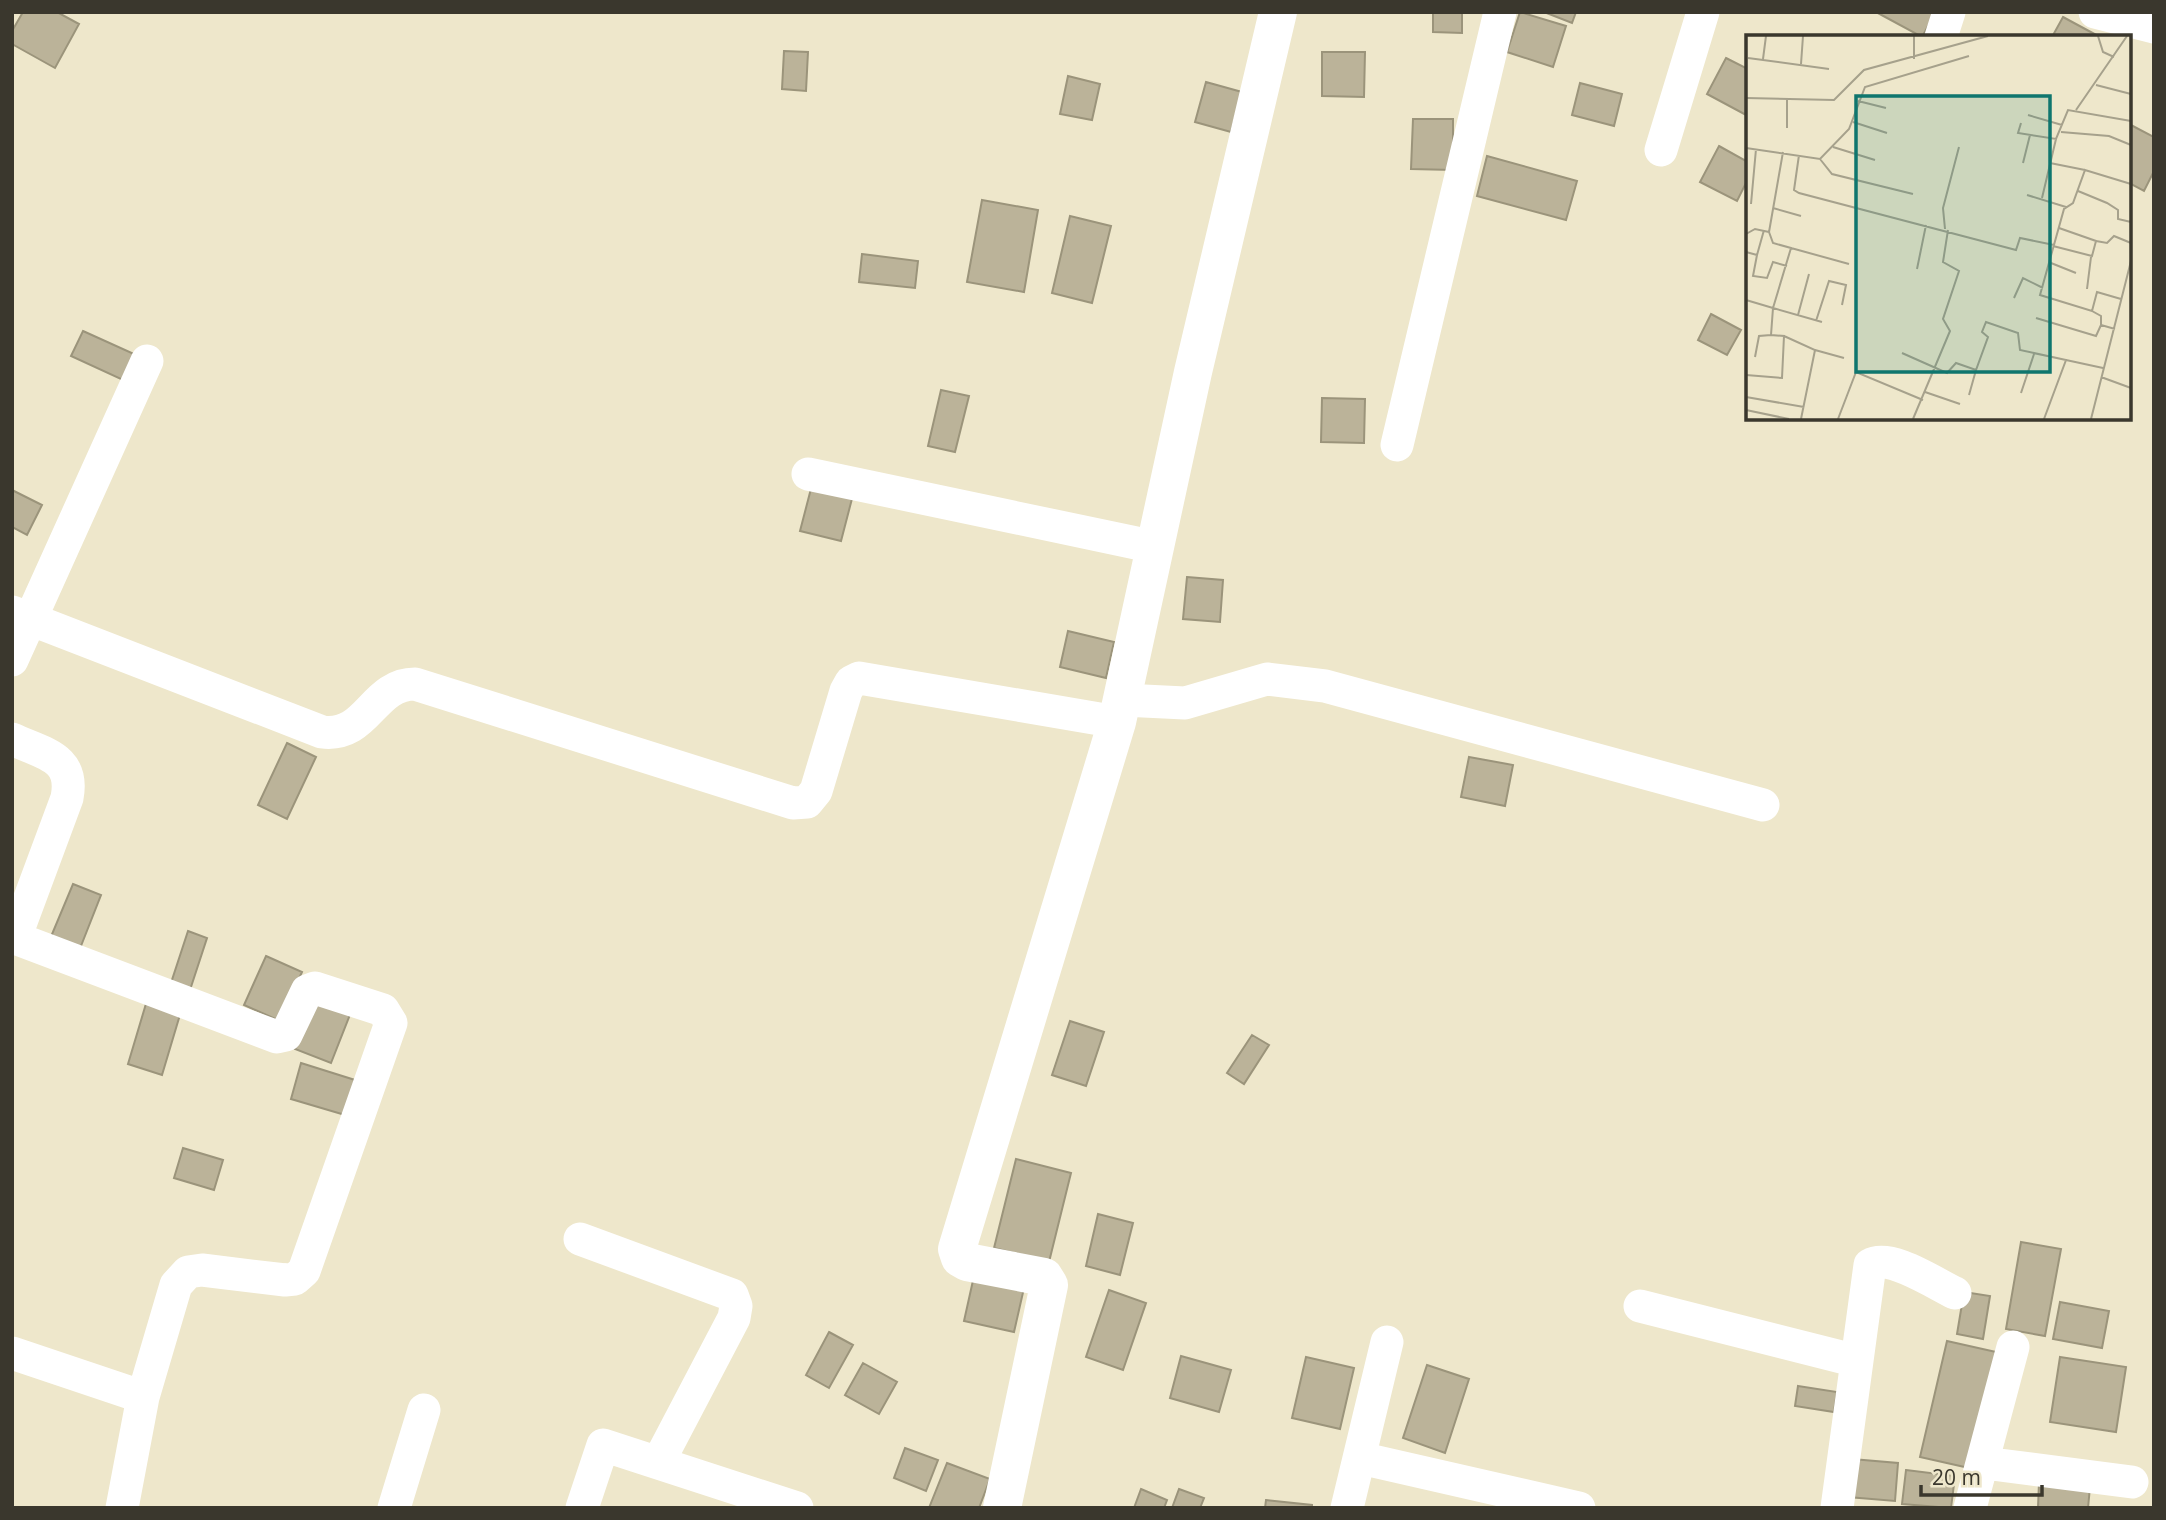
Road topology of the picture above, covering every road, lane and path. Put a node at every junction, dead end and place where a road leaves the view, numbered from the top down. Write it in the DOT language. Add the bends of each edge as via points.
graph roads {
  1 [pos="1278,12"];
  2 [pos="1500,12"];
  3 [pos="1703,12"];
  4 [pos="1949,12"];
  5 [pos="1942,35"];
  6 [pos="1661,150"];
  7 [pos="147,361"];
  8 [pos="1396,445"];
  9 [pos="808,474"];
  10 [pos="1155,547"];
  11 [pos="20,616"];
  12 [pos="12,660"];
  13 [pos="1120,711"];
  14 [pos="12,739"];
  15 [pos="1763,805"];
  16 [pos="14,938"];
  17 [pos="580,1239"];
  18 [pos="1955,1293"];
  19 [pos="1640,1306"];
  20 [pos="1387,1342"];
  21 [pos="2013,1347"];
  22 [pos="12,1353"];
  23 [pos="1857,1361"];
  24 [pos="143,1397"];
  25 [pos="424,1410"];
  26 [pos="1360,1458"];
  27 [pos="659,1461"];
  28 [pos="1984,1463"];
  29 [pos="2132,1482"];
  30 [pos="122,1508"];
  31 [pos="394,1508"];
  32 [pos="582,1508"];
  33 [pos="797,1508"];
  34 [pos="1002,1508"];
  35 [pos="1347,1508"];
  36 [pos="1579,1508"];
  37 [pos="1837,1508"];
  38 [pos="1970,1508"];
  1 -- 10 [label="street"];
  2 -- 8 [label="street"];
  3 -- 6 [label="street"];
  4 -- 5 [label="street"];
  7 -- 11 [label="street"];
  9 -- 10 [label="street"];
  10 -- 13 [label="street"];
  11 -- 12 [label="street"];
  11 -- 13 [label="street" via="322,732 350,729 389,691 401,684 415,684 793,803 807,802 816,791 846,691 851,681 859,678"];
  13 -- 15 [label="street" via="1185,703 1267,679 1306,683"];
  13 -- 34 [label="street" via="957,1249 967,1262 1044,1277 1049,1285"];
  14 -- 16 [label="street" via="57,760 71,779"];
  16 -- 24 [label="street" via="276,1037 286,1035 307,991 315,988 383,1010 391,1023 304,1271 285,1280 188,1272 176,1285"];
  17 -- 27 [label="street" via="732,1295 736,1306 734,1318"];
  18 -- 23 [label="street" via="1890,1261 1870,1265"];
  19 -- 23 [label="street"];
  20 -- 26 [label="street"];
  21 -- 28 [label="street"];
  22 -- 24 [label="street"];
  23 -- 37 [label="street"];
  24 -- 30 [label="street"];
  25 -- 31 [label="street"];
  26 -- 35 [label="street"];
  26 -- 36 [label="street"];
  27 -- 32 [label="street" via="603,1445"];
  27 -- 33 [label="street"];
  28 -- 29 [label="street"];
  28 -- 38 [label="street"];
}
